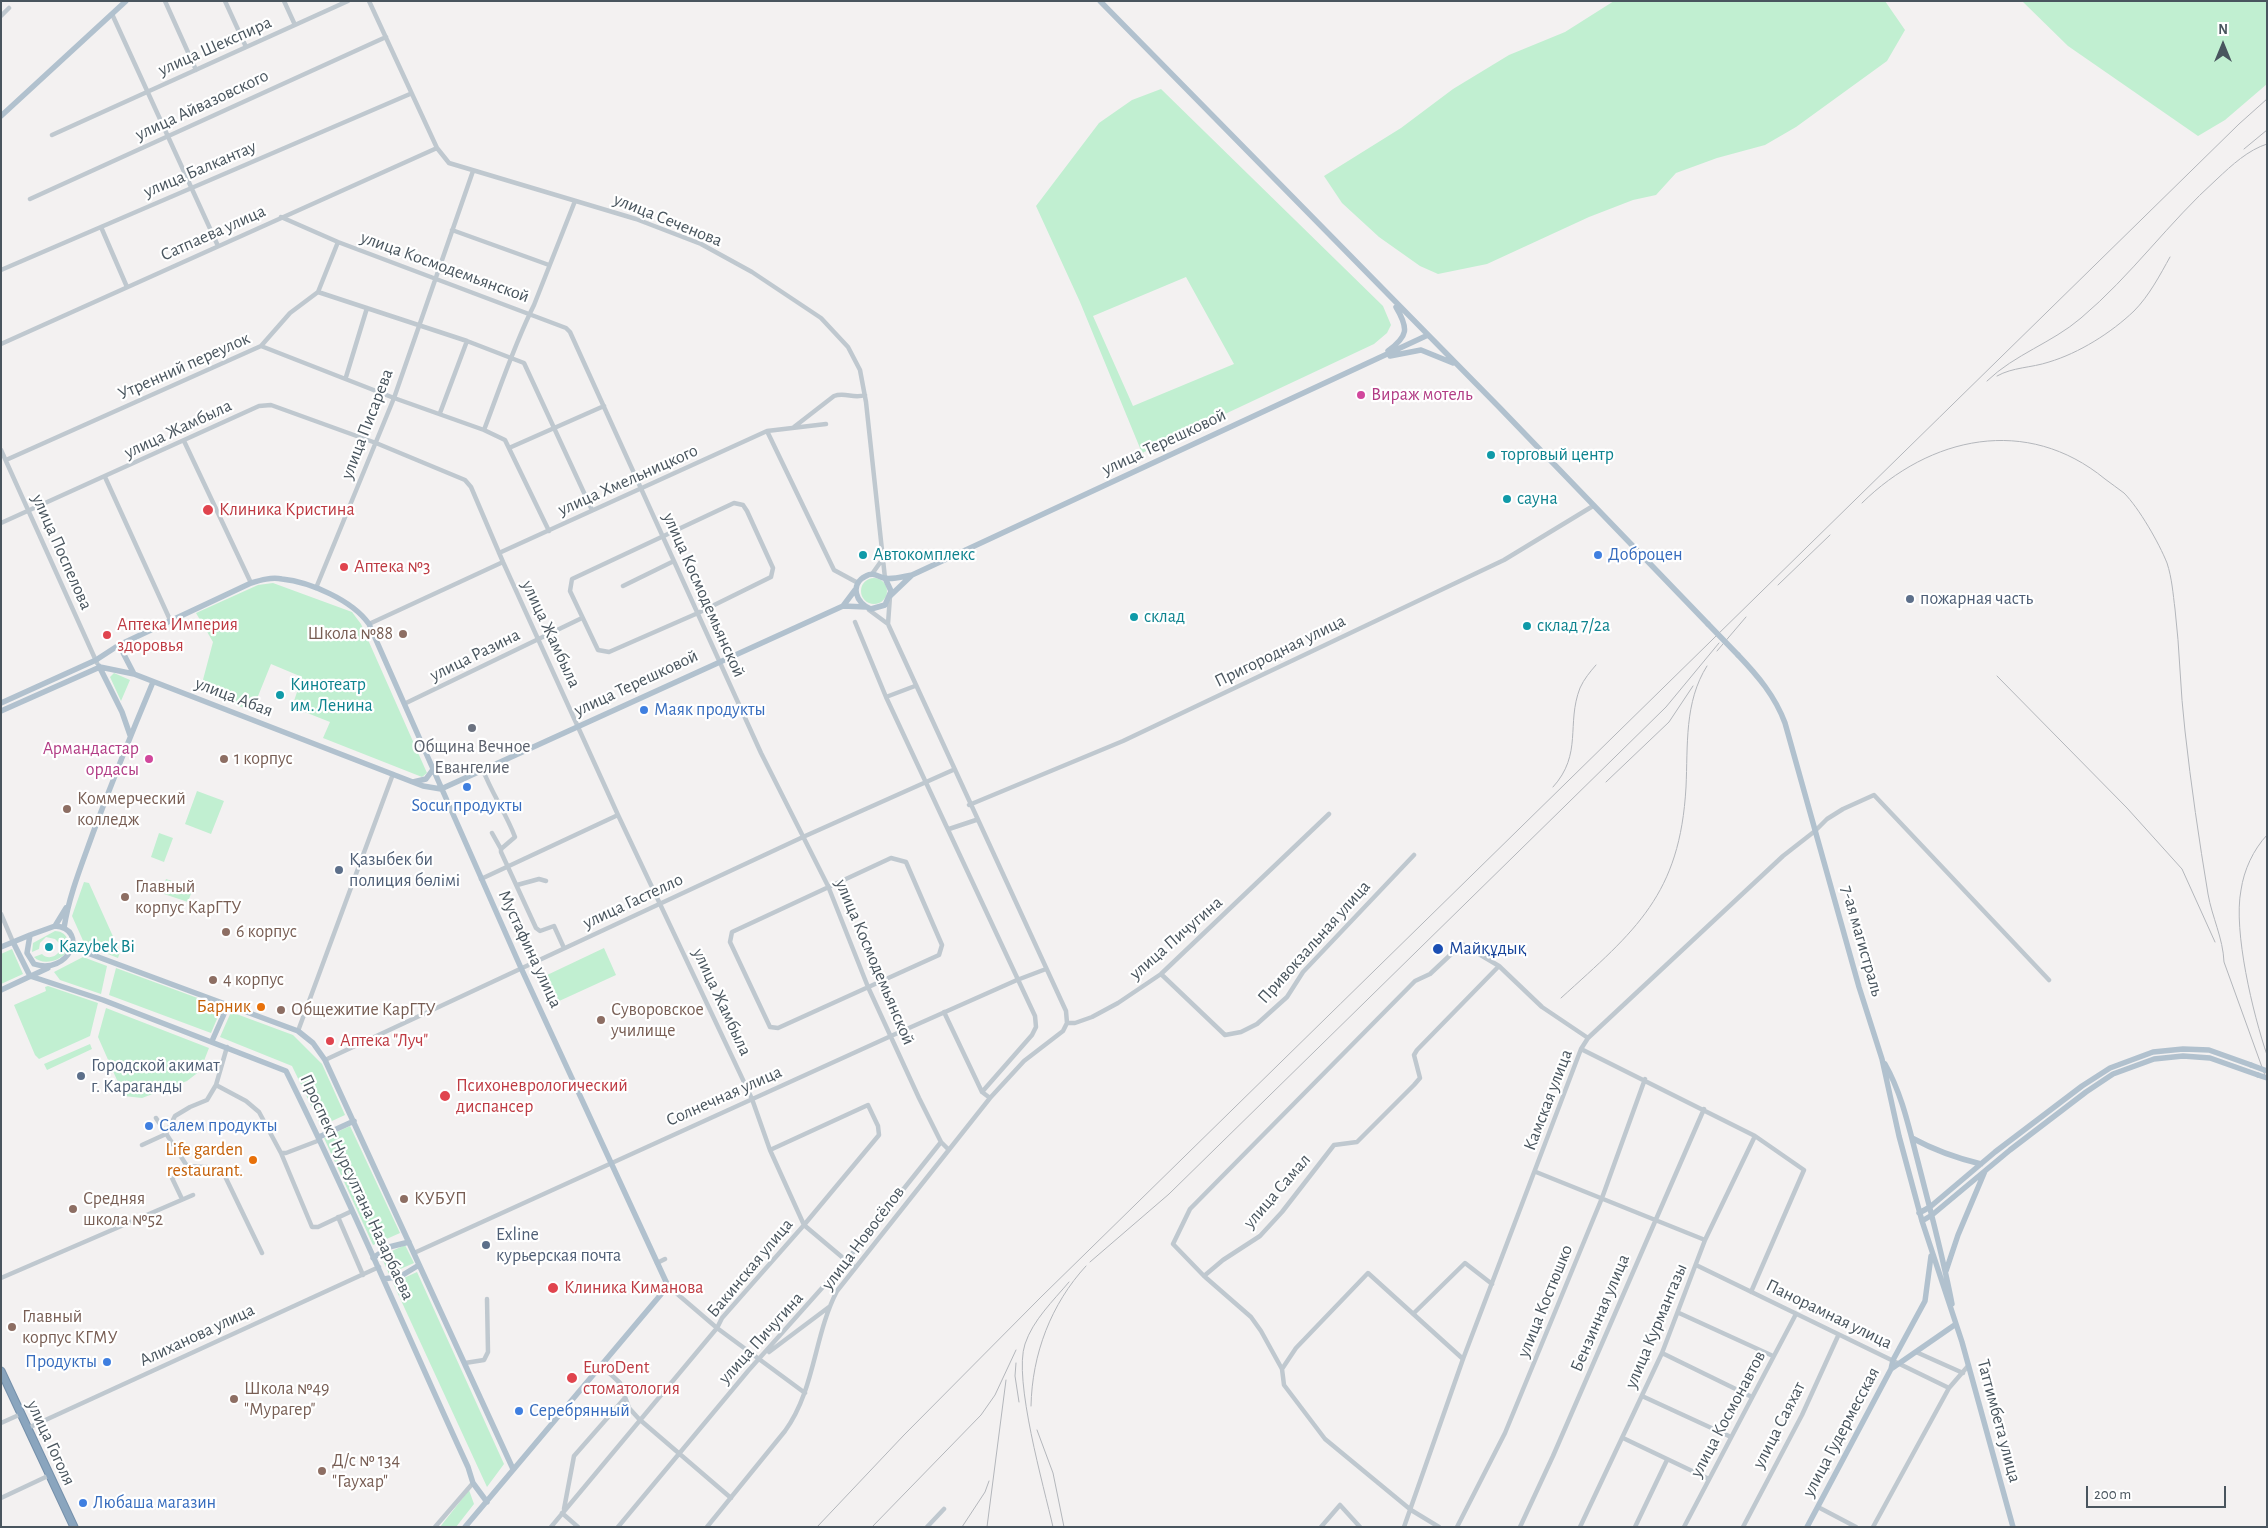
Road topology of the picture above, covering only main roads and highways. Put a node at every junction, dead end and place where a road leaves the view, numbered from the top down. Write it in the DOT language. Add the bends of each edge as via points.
graph roads {
  1 [pos="126,1"];
  2 [pos="1100,1"];
  3 [pos="1,116"];
  4 [pos="1391,299"];
  5 [pos="1428,335"];
  6 [pos="1381,358"];
  7 [pos="1456,364"];
  8 [pos="912,575"];
  9 [pos="885,578"];
  10 [pos="857,586"];
  11 [pos="890,596"];
  12 [pos="843,606"];
  13 [pos="866,608"];
  14 [pos="119,645"];
  15 [pos="98,664"];
  16 [pos="134,674"];
  17 [pos="153,682"];
  18 [pos="1,703"];
  19 [pos="1,711"];
  20 [pos="130,735"];
  21 [pos="434,768"];
  22 [pos="413,782"];
  23 [pos="441,789"];
  24 [pos="68,906"];
  25 [pos="55,926"];
  26 [pos="64,928"];
  27 [pos="30,936"];
  28 [pos="14,942"];
  29 [pos="73,945"];
  30 [pos="1,947"];
  31 [pos="34,964"];
  32 [pos="55,965"];
  33 [pos="40,972"];
  34 [pos="30,976"];
  35 [pos="60,984"];
  36 [pos="1,990"];
  37 [pos="228,1005"];
  38 [pos="212,1041"];
  39 [pos="1882,1059"];
  40 [pos="2267,1071"];
  41 [pos="2267,1078"];
  42 [pos="354,1121"];
  43 [pos="319,1138"];
  44 [pos="1912,1138"];
  45 [pos="1981,1164"];
  46 [pos="1985,1170"];
  47 [pos="1930,1207"];
  48 [pos="1920,1213"];
  49 [pos="1932,1215"];
  50 [pos="1922,1221"];
  51 [pos="409,1242"];
  52 [pos="1931,1254"];
  53 [pos="374,1258"];
  54 [pos="419,1265"];
  55 [pos="1946,1271"];
  56 [pos="384,1280"];
  57 [pos="1956,1324"];
  58 [pos="1891,1369"];
  59 [pos="1,1371"];
  60 [pos="513,1469"];
  61 [pos="487,1502"];
  62 [pos="74,1527"];
  63 [pos="465,1527"];
  64 [pos="1807,1527"];
  65 [pos="2013,1527"];
  1 -- 3 [label="main road"];
  2 -- 4 [label="main road"];
  4 -- 5 [label="main road, 7-ая магистраль"];
  4 -- 6 [label="main road" via="1405,328 1402,340"];
  5 -- 6 [label="main road, улица Терешковой"];
  5 -- 7 [label="main road, 7-ая магистраль"];
  6 -- 7 [label="main road" via="1421,350"];
  6 -- 8 [label="main road, улица Терешковой"];
  7 -- 39 [label="main road, 7-ая магистраль, bridge" via="1738,655 1777,703"];
  8 -- 9 [label="main road, улица Терешковой"];
  8 -- 11 [label="main road, улица Терешковой"];
  9 -- 10 [label="main road, улица Терешковой" via="872,574"];
  9 -- 11 [label="main road" via="890,586"];
  10 -- 12 [label="main road, улица Терешковой"];
  10 -- 13 [label="main road" via="858,600"];
  11 -- 13 [label="main road, улица Терешковой" via="881,608"];
  12 -- 13 [label="main road, улица Терешковой"];
  12 -- 23 [label="main road, улица Терешковой"];
  14 -- 15 [label="main road"];
  14 -- 16 [label="main road"];
  14 -- 21 [label="main road, Мустафина улица" via="251,583 282,579 316,588 356,608 369,624"];
  15 -- 16 [label="main road, улица Абая"];
  15 -- 18 [label="main road"];
  15 -- 19 [label="main road"];
  15 -- 20 [label="main road"];
  16 -- 17 [label="main road, улица Абая"];
  17 -- 20 [label="main road"];
  17 -- 22 [label="main road, улица Абая"];
  20 -- 24 [label="main road"];
  21 -- 22 [label="main road" via="426,779"];
  21 -- 23 [label="main road, Мустафина улица"];
  22 -- 23 [label="main road, улица Абая"];
  23 -- 60 [label="main road, Мустафина улица" via="668,1286"];
  24 -- 25 [label="main road"];
  24 -- 26 [label="main road"];
  25 -- 26 [label="main road"];
  25 -- 27 [label="main road"];
  26 -- 29 [label="main road" via="71,935"];
  27 -- 28 [label="main road"];
  27 -- 31 [label="main road" via="27,946"];
  28 -- 30 [label="main road"];
  28 -- 34 [label="main road"];
  29 -- 32 [label="main road" via="67,958"];
  29 -- 37 [label="main road, Проспект Нурсултана Назарбаева"];
  31 -- 32 [label="main road"];
  31 -- 33 [label="main road"];
  32 -- 33 [label="main road"];
  33 -- 34 [label="main road"];
  33 -- 35 [label="main road, Проспект Нурсултана Назарбаева"];
  34 -- 35 [label="main road, Проспект Нурсултана Назарбаева"];
  34 -- 36 [label="main road"];
  35 -- 38 [label="main road, Проспект Нурсултана Назарбаева"];
  37 -- 38 [label="main road"];
  37 -- 42 [label="main road, Проспект Нурсултана Назарбаева" via="298,1031 313,1043 325,1060"];
  38 -- 43 [label="main road, Проспект Нурсултана Назарбаева" via="286,1071"];
  39 -- 44 [label="main road" via="1895,1081"];
  39 -- 48 [label="main road"];
  40 -- 45 [label="main road, bridge" via="2209,1050 2153,1052 2134,1058 2110,1068 2082,1086"];
  41 -- 46 [label="main road, bridge" via="2210,1058 2154,1059 2136,1064 2113,1074 2086,1092"];
  42 -- 43 [label="main road"];
  42 -- 51 [label="main road, Проспект Нурсултана Назарбаева"];
  43 -- 53 [label="main road, Проспект Нурсултана Назарбаева"];
  44 -- 45 [label="main road" via="1936,1150"];
  44 -- 47 [label="main road"];
  45 -- 47 [label="main road"];
  46 -- 49 [label="main road"];
  46 -- 55 [label="main road"];
  47 -- 48 [label="main road"];
  47 -- 49 [label="main road"];
  48 -- 50 [label="main road"];
  49 -- 50 [label="main road"];
  49 -- 55 [label="main road"];
  50 -- 52 [label="main road"];
  51 -- 53 [label="main road" via="389,1247"];
  51 -- 54 [label="main road, Проспект Нурсултана Назарбаева"];
  52 -- 57 [label="main road"];
  52 -- 58 [label="main road" via="1924,1301"];
  53 -- 56 [label="main road, Проспект Нурсултана Назарбаева"];
  54 -- 56 [label="main road" via="402,1276"];
  54 -- 60 [label="main road, Проспект Нурсултана Назарбаева"];
  55 -- 57 [label="main road"];
  56 -- 61 [label="main road, Проспект Нурсултана Назарбаева" via="473,1483"];
  57 -- 58 [label="main road, улица Гудермесская"];
  57 -- 65 [label="main road, Таттимбета улица"];
  58 -- 64 [label="main road, улица Гудермесская"];
  59 -- 62 [label="highway, улица Гоголя"];
  60 -- 61 [label="main road"];
  61 -- 63 [label="main road"];
}
